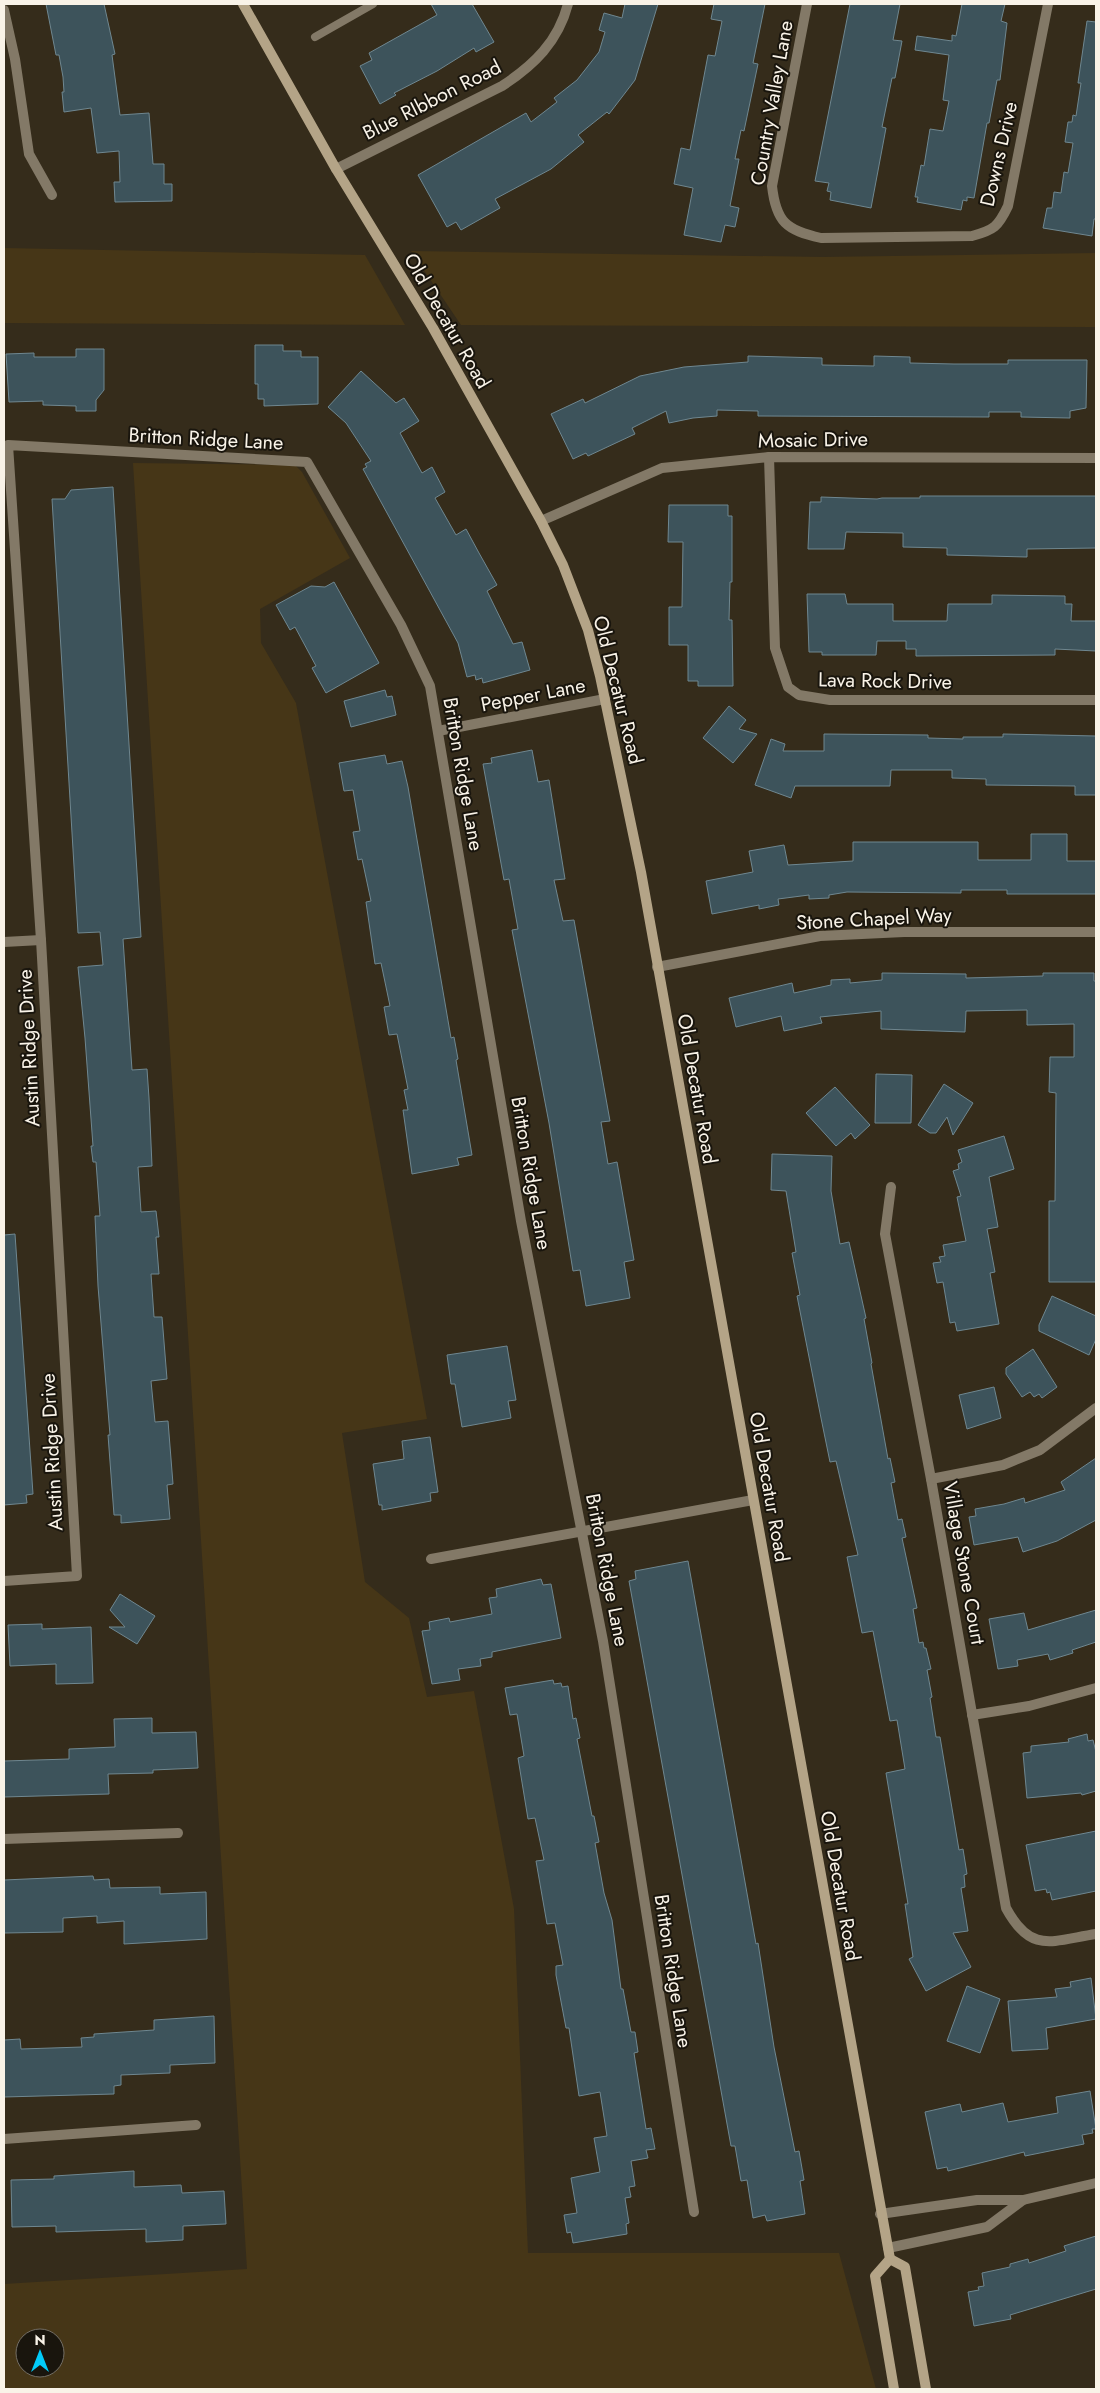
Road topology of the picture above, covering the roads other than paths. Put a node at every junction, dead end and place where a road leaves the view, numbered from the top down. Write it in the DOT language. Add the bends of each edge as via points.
graph roads {
  1 [pos="243,4"];
  2 [pos="373,4"];
  3 [pos="568,4"];
  4 [pos="807,4"];
  5 [pos="1048,4"];
  6 [pos="4,10"];
  7 [pos="315,37"];
  8 [pos="336,169"];
  9 [pos="52,195"];
  10 [pos="883,238"];
  11 [pos="8,445"];
  12 [pos="769,456"];
  13 [pos="1096,458"];
  14 [pos="542,521"];
  15 [pos="605,699"];
  16 [pos="1096,700"];
  17 [pos="438,731"];
  18 [pos="1096,932"];
  19 [pos="41,940"];
  20 [pos="4,942"];
  21 [pos="657,967"];
  22 [pos="891,1187"];
  23 [pos="1096,1408"];
  24 [pos="931,1479"];
  25 [pos="753,1500"];
  26 [pos="582,1531"];
  27 [pos="431,1559"];
  28 [pos="4,1581"];
  29 [pos="1096,1688"];
  30 [pos="972,1715"];
  31 [pos="178,1833"];
  32 [pos="4,1838"];
  33 [pos="1096,1934"];
  34 [pos="196,2125"];
  35 [pos="4,2139"];
  36 [pos="1096,2183"];
  37 [pos="1023,2200"];
  38 [pos="694,2212"];
  39 [pos="880,2214"];
  40 [pos="888,2248"];
  41 [pos="890,2259"];
  42 [pos="894,2389"];
  43 [pos="926,2389"];
  1 -- 8 [label="street, Old Decatur Road"];
  2 -- 7 [label="lane"];
  3 -- 8 [label="street, Blue RIbbon Road" via="563,23 547,49 525,71 502,86"];
  4 -- 10 [label="street, Country Valley Lane" via="772,186 778,216 787,227 821,238"];
  5 -- 10 [label="street, Downs Drive" via="1008,206 1001,221 991,230 972,236"];
  6 -- 9 [label="street" via="29,154"];
  8 -- 14 [label="street, Old Decatur Road" via="433,328"];
  11 -- 17 [label="street, Britton Ridge Lane" via="306,462 401,625 430,686"];
  11 -- 19 [label="street, Austin Ridge Drive"];
  12 -- 13 [label="street, Mosaic Drive"];
  12 -- 14 [label="street, Mosaic Drive" via="662,468"];
  12 -- 16 [label="street, Lava Rock Drive" via="775,648 788,687 799,695 830,700"];
  14 -- 15 [label="street, Old Decatur Road" via="588,630"];
  15 -- 17 [label="street, Pepper Lane"];
  15 -- 21 [label="street, Old Decatur Road"];
  17 -- 26 [label="street, Britton Ridge Lane" via="521,1221"];
  18 -- 21 [label="street, Stone Chapel Way" via="904,932 820,936"];
  19 -- 20 [label="street"];
  19 -- 28 [label="street, Austin Ridge Drive" via="76,1576"];
  21 -- 25 [label="street, Old Decatur Road"];
  22 -- 24 [label="street, Village Stone Court" via="884,1234"];
  23 -- 24 [label="street" via="1040,1450 1002,1465"];
  24 -- 30 [label="street, Village Stone Court"];
  25 -- 26 [label="street"];
  25 -- 39 [label="street, Old Decatur Road"];
  26 -- 27 [label="street"];
  26 -- 38 [label="street, Britton Ridge Lane" via="605,1651"];
  29 -- 30 [label="street" via="1029,1706"];
  30 -- 33 [label="street, Village Stone Court" via="1006,1908 1016,1927 1029,1938 1048,1941"];
  31 -- 32 [label="street"];
  34 -- 35 [label="street"];
  36 -- 37 [label="street"];
  37 -- 39 [label="street" via="976,2200"];
  37 -- 40 [label="street" via="987,2228"];
  39 -- 40 [label="street, Old Decatur Road"];
  40 -- 41 [label="street, Old Decatur Road"];
  41 -- 42 [label="street" via="875,2276"];
  41 -- 43 [label="street" via="905,2267"];
}
